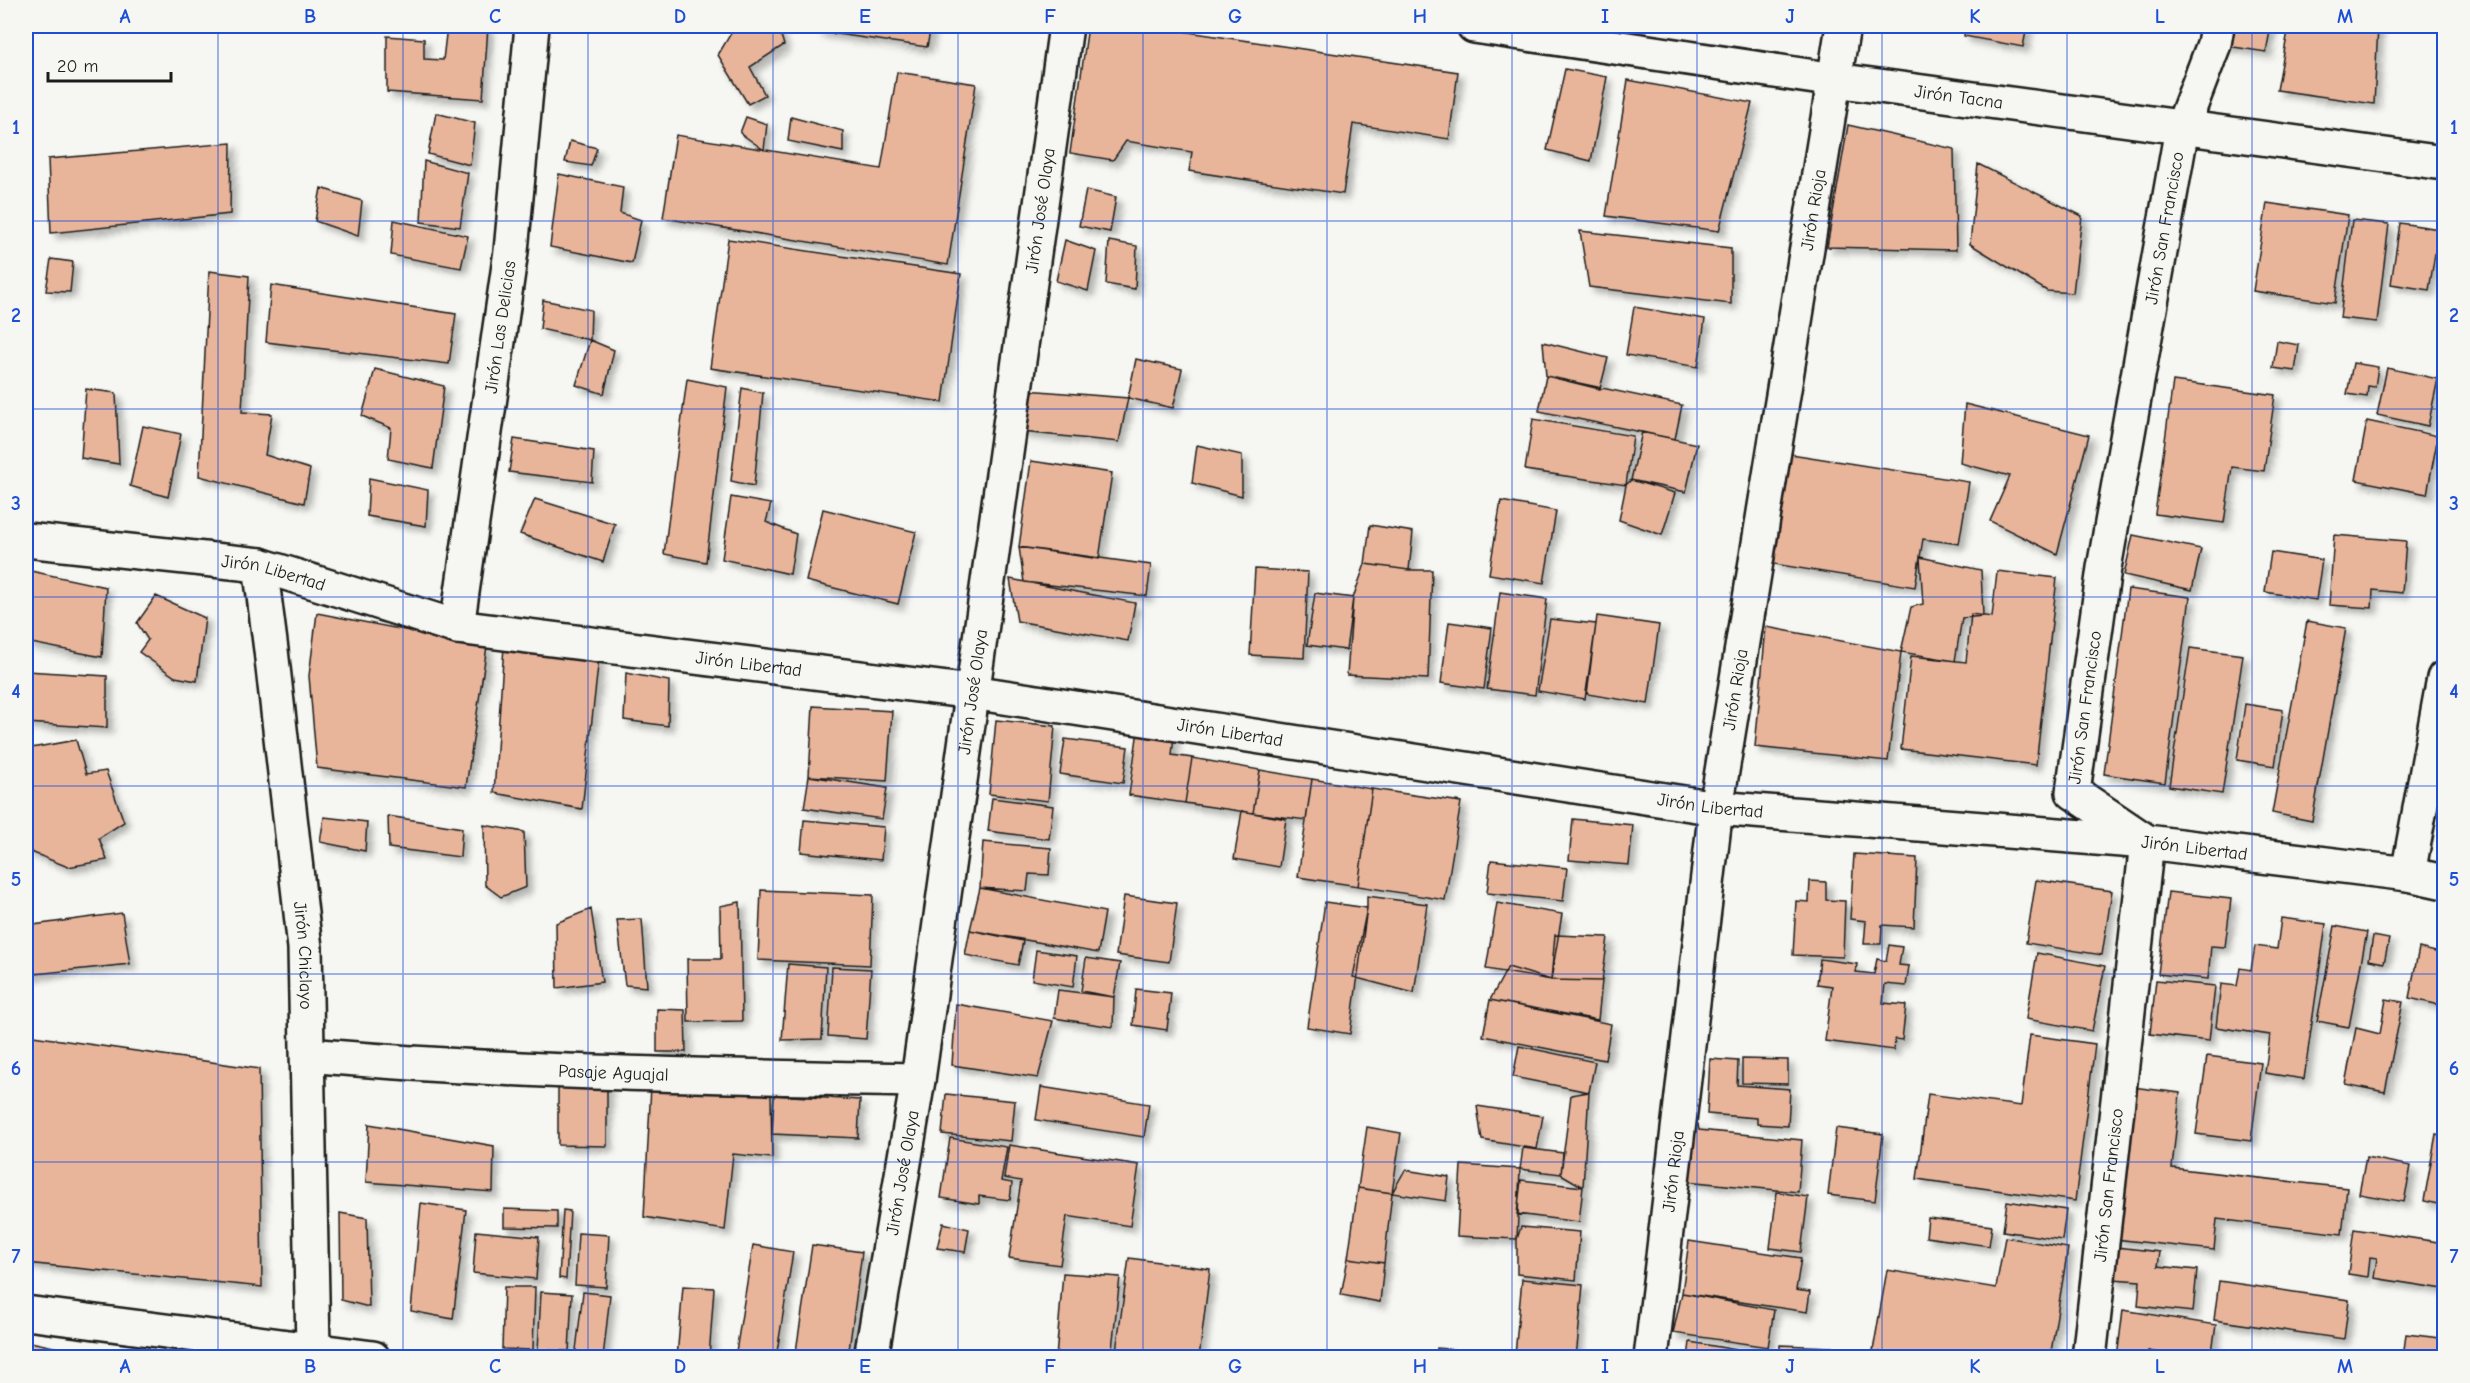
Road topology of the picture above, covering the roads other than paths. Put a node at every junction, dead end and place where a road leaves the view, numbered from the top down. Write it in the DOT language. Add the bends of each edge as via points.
graph roads {
  1 [pos="532,26"];
  2 [pos="1066,26"];
  3 [pos="1474,26"];
  4 [pos="1842,26"];
  5 [pos="2217,26"];
  6 [pos="1835,80"];
  7 [pos="2182,128"];
  8 [pos="2445,164"];
  9 [pos="26,540"];
  10 [pos="260,565"];
  11 [pos="457,627"];
  12 [pos="2445,678"];
  13 [pos="972,692"];
  14 [pos="1716,808"];
  15 [pos="2147,842"];
  16 [pos="2408,874"];
  17 [pos="2445,882"];
  18 [pos="308,1055"];
  19 [pos="918,1080"];
  20 [pos="26,1313"];
  21 [pos="313,1348"];
  22 [pos="373,1358"];
  23 [pos="871,1358"];
  24 [pos="1651,1358"];
  25 [pos="2089,1358"];
  1 -- 11 [label="street, Jirón Las Delicias" via="511,251"];
  2 -- 13 [label="street, Jirón José Olaya"];
  3 -- 6 [label="street, Jirón Tacna"];
  4 -- 6 [label="street, Jirón Rioja"];
  5 -- 7 [label="street, Jirón San Francisco" via="2214,44"];
  6 -- 7 [label="street, Jirón Tacna"];
  6 -- 14 [label="street, Jirón Rioja"];
  7 -- 8 [label="street, Jirón Tacna"];
  7 -- 15 [label="street, Jirón San Francisco" via="2104,568 2073,792"];
  9 -- 10 [label="street, Jirón Libertad"];
  10 -- 11 [label="street, Jirón Libertad"];
  10 -- 18 [label="street, Jirón Chiclayo" via="304,948"];
  11 -- 13 [label="street, Jirón Libertad"];
  12 -- 16 [label="street"];
  13 -- 14 [label="street, Jirón Libertad"];
  13 -- 19 [label="street, Jirón José Olaya"];
  14 -- 15 [label="street, Jirón Libertad"];
  14 -- 24 [label="street, Jirón Rioja"];
  15 -- 16 [label="street, Jirón Libertad"];
  15 -- 25 [label="street, Jirón San Francisco"];
  16 -- 17 [label="street, Jirón Libertad"];
  18 -- 19 [label="street, Pasaje Aguajal" via="584,1073"];
  18 -- 21 [label="street, Jirón Chiclayo"];
  19 -- 23 [label="street, Jirón José Olaya"];
  20 -- 21 [label="street"];
  21 -- 22 [label="street"];
}
